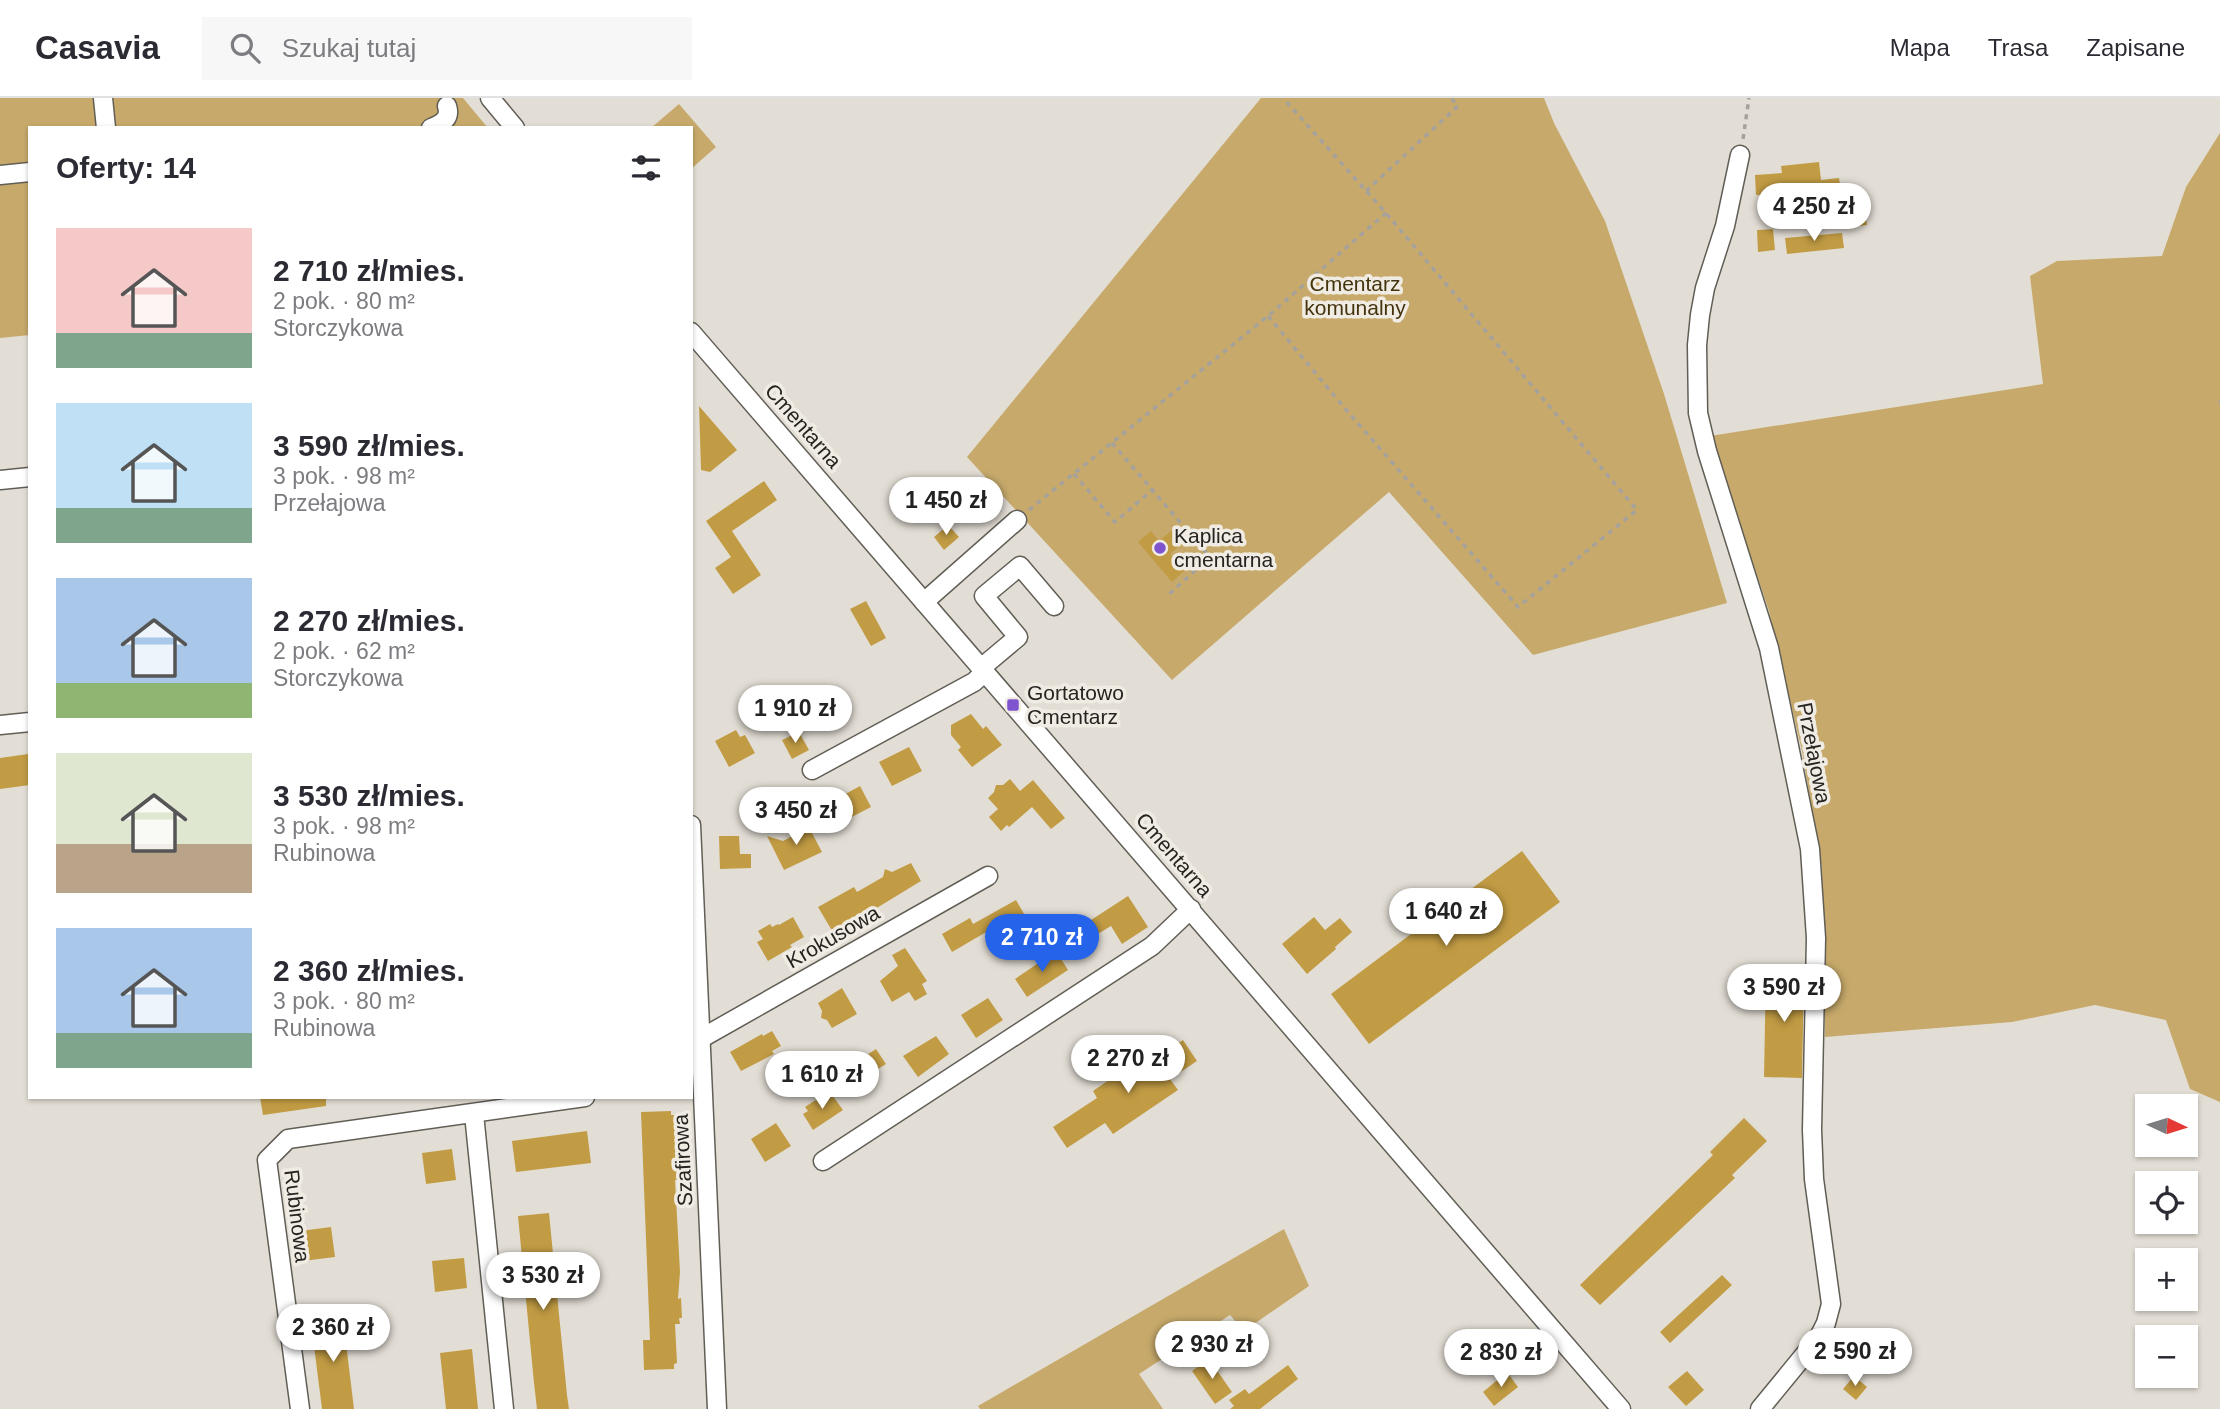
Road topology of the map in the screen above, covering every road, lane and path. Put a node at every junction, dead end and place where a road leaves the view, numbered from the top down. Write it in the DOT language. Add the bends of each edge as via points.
graph roads {
  1 [pos="103,98"];
  2 [pos="490,98"];
  3 [pos="1283,98"];
  4 [pos="1451,98"];
  5 [pos="1749,98"];
  6 [pos="447,106"];
  7 [pos="106,126"];
  8 [pos="434,126"];
  9 [pos="513,126"];
  10 [pos="1740,155"];
  11 [pos="28,172"];
  12 [pos="0,175"];
  13 [pos="1366,191"];
  14 [pos="1386,213"];
  15 [pos="1268,316"];
  16 [pos="693,334"];
  17 [pos="1112,442"];
  18 [pos="1074,474"];
  19 [pos="28,477"];
  20 [pos="0,480"];
  21 [pos="1152,490"];
  22 [pos="1017,520"];
  23 [pos="1167,596"];
  24 [pos="924,602"];
  25 [pos="1054,606"];
  26 [pos="983,670"];
  27 [pos="28,722"];
  28 [pos="0,724"];
  29 [pos="812,770"];
  30 [pos="988,876"];
  31 [pos="1191,909"];
  32 [pos="693,911"];
  33 [pos="696,1041"];
  34 [pos="572,1099"];
  35 [pos="474,1114"];
  36 [pos="823,1161"];
  37 [pos="300,1409"];
  38 [pos="504,1409"];
  39 [pos="718,1409"];
  40 [pos="1621,1409"];
  41 [pos="1760,1409"];
  1 -- 7 [label="street"];
  2 -- 9 [label="street"];
  3 -- 13 [label="path"];
  4 -- 13 [label="path" via="1458,106"];
  5 -- 10 [label="path"];
  6 -- 8 [label="street" via="446,118"];
  10 -- 41 [label="street, Przełajowa" via="1700,316 1698,414 1769,648 1810,849 1816,938 1812,1142 1831,1304 1819,1337"];
  11 -- 12 [label="street"];
  13 -- 14 [label="path"];
  14 -- 15 [label="path"];
  14 -- 15 [label="path" via="1637,510 1518,607"];
  15 -- 17 [label="path"];
  16 -- 24 [label="street, Cmentarna"];
  17 -- 18 [label="path"];
  17 -- 21 [label="path"];
  18 -- 21 [label="path" via="1115,522"];
  18 -- 22 [label="path"];
  19 -- 20 [label="street"];
  21 -- 23 [label="path" via="1210,557"];
  22 -- 24 [label="street"];
  24 -- 26 [label="street, Cmentarna"];
  25 -- 26 [label="street" via="1020,566 984,596 1018,637"];
  26 -- 29 [label="street" via="974,682"];
  26 -- 31 [label="street, Cmentarna"];
  27 -- 28 [label="street"];
  30 -- 33 [label="street, Krokusowa"];
  31 -- 36 [label="street" via="1152,946"];
  31 -- 40 [label="street, Cmentarna"];
  32 -- 33 [label="street, Szafirowa"];
  33 -- 39 [label="street, Szafirowa"];
  34 -- 35 [label="street, Rubinowa"];
  35 -- 37 [label="street, Rubinowa" via="288,1139 267,1160"];
  35 -- 38 [label="street"];
}
